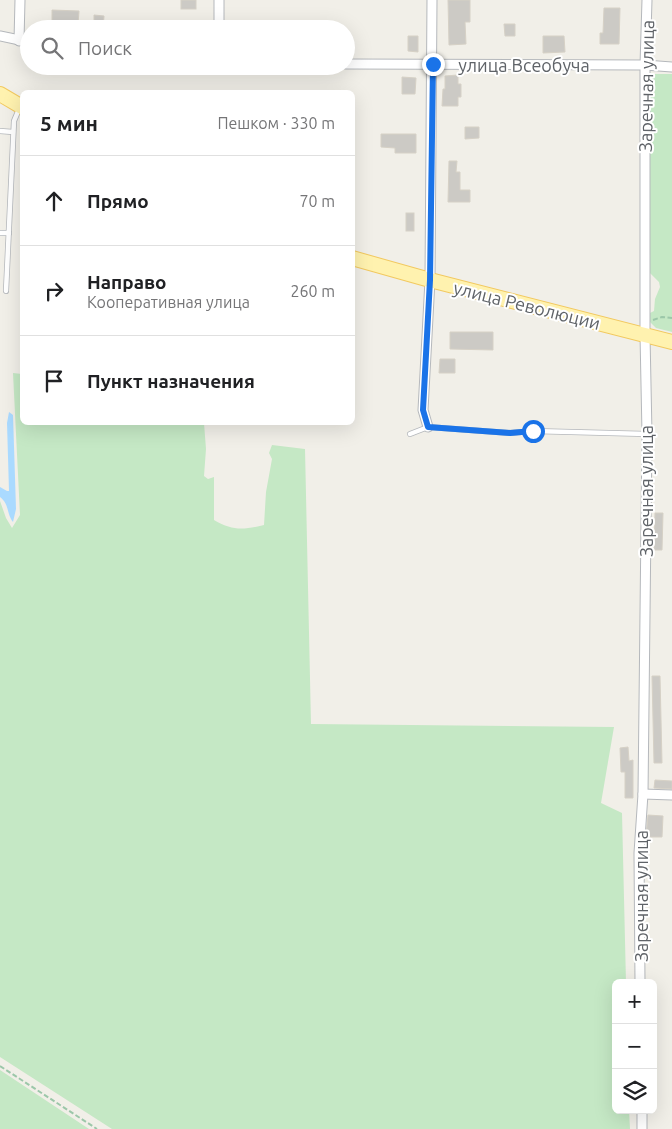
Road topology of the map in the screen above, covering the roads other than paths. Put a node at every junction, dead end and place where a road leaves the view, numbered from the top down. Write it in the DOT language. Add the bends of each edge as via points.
graph roads {
  1 [pos="20,0"];
  2 [pos="219,0"];
  3 [pos="432,0"];
  4 [pos="647,0"];
  5 [pos="22,20"];
  6 [pos="219,20"];
  7 [pos="0,36"];
  8 [pos="20,41"];
  9 [pos="355,64"];
  10 [pos="433,64"];
  11 [pos="646,65"];
  12 [pos="672,68"];
  13 [pos="0,94"];
  14 [pos="20,106"];
  15 [pos="20,110"];
  16 [pos="0,131"];
  17 [pos="13,132"];
  18 [pos="0,233"];
  19 [pos="9,233"];
  20 [pos="355,259"];
  21 [pos="430,280"];
  22 [pos="6,291"];
  23 [pos="645,329"];
  24 [pos="672,342"];
  25 [pos="428,427"];
  26 [pos="410,434"];
  27 [pos="647,434"];
  28 [pos="643,794"];
  29 [pos="672,795"];
  30 [pos="640,979"];
  31 [pos="642,1114"];
  32 [pos="642,1129"];
  1 -- 5 [label="street"];
  2 -- 6 [label="street"];
  3 -- 10 [label="street"];
  4 -- 11 [label="street, Заречная улица"];
  7 -- 8 [label="street"];
  9 -- 10 [label="street, улица Всеобуча"];
  10 -- 11 [label="street, улица Всеобуча"];
  10 -- 21 [label="street"];
  11 -- 12 [label="street, улица Всеобуча"];
  11 -- 23 [label="street, Заречная улица"];
  13 -- 14 [label="main road"];
  15 -- 17 [label="lane"];
  16 -- 17 [label="lane"];
  17 -- 19 [label="lane"];
  18 -- 19 [label="lane"];
  19 -- 22 [label="lane"];
  20 -- 21 [label="main road, улица Революции"];
  21 -- 23 [label="main road, улица Революции"];
  21 -- 25 [label="street" via="423,410"];
  23 -- 24 [label="main road, улица Революции"];
  23 -- 27 [label="street, Заречная улица"];
  25 -- 26 [label="lane"];
  25 -- 27 [label="lane" via="510,433"];
  27 -- 28 [label="street, Заречная улица"];
  28 -- 29 [label="street"];
  28 -- 30 [label="street, Заречная улица" via="638,853"];
  31 -- 32 [label="street"];
}
